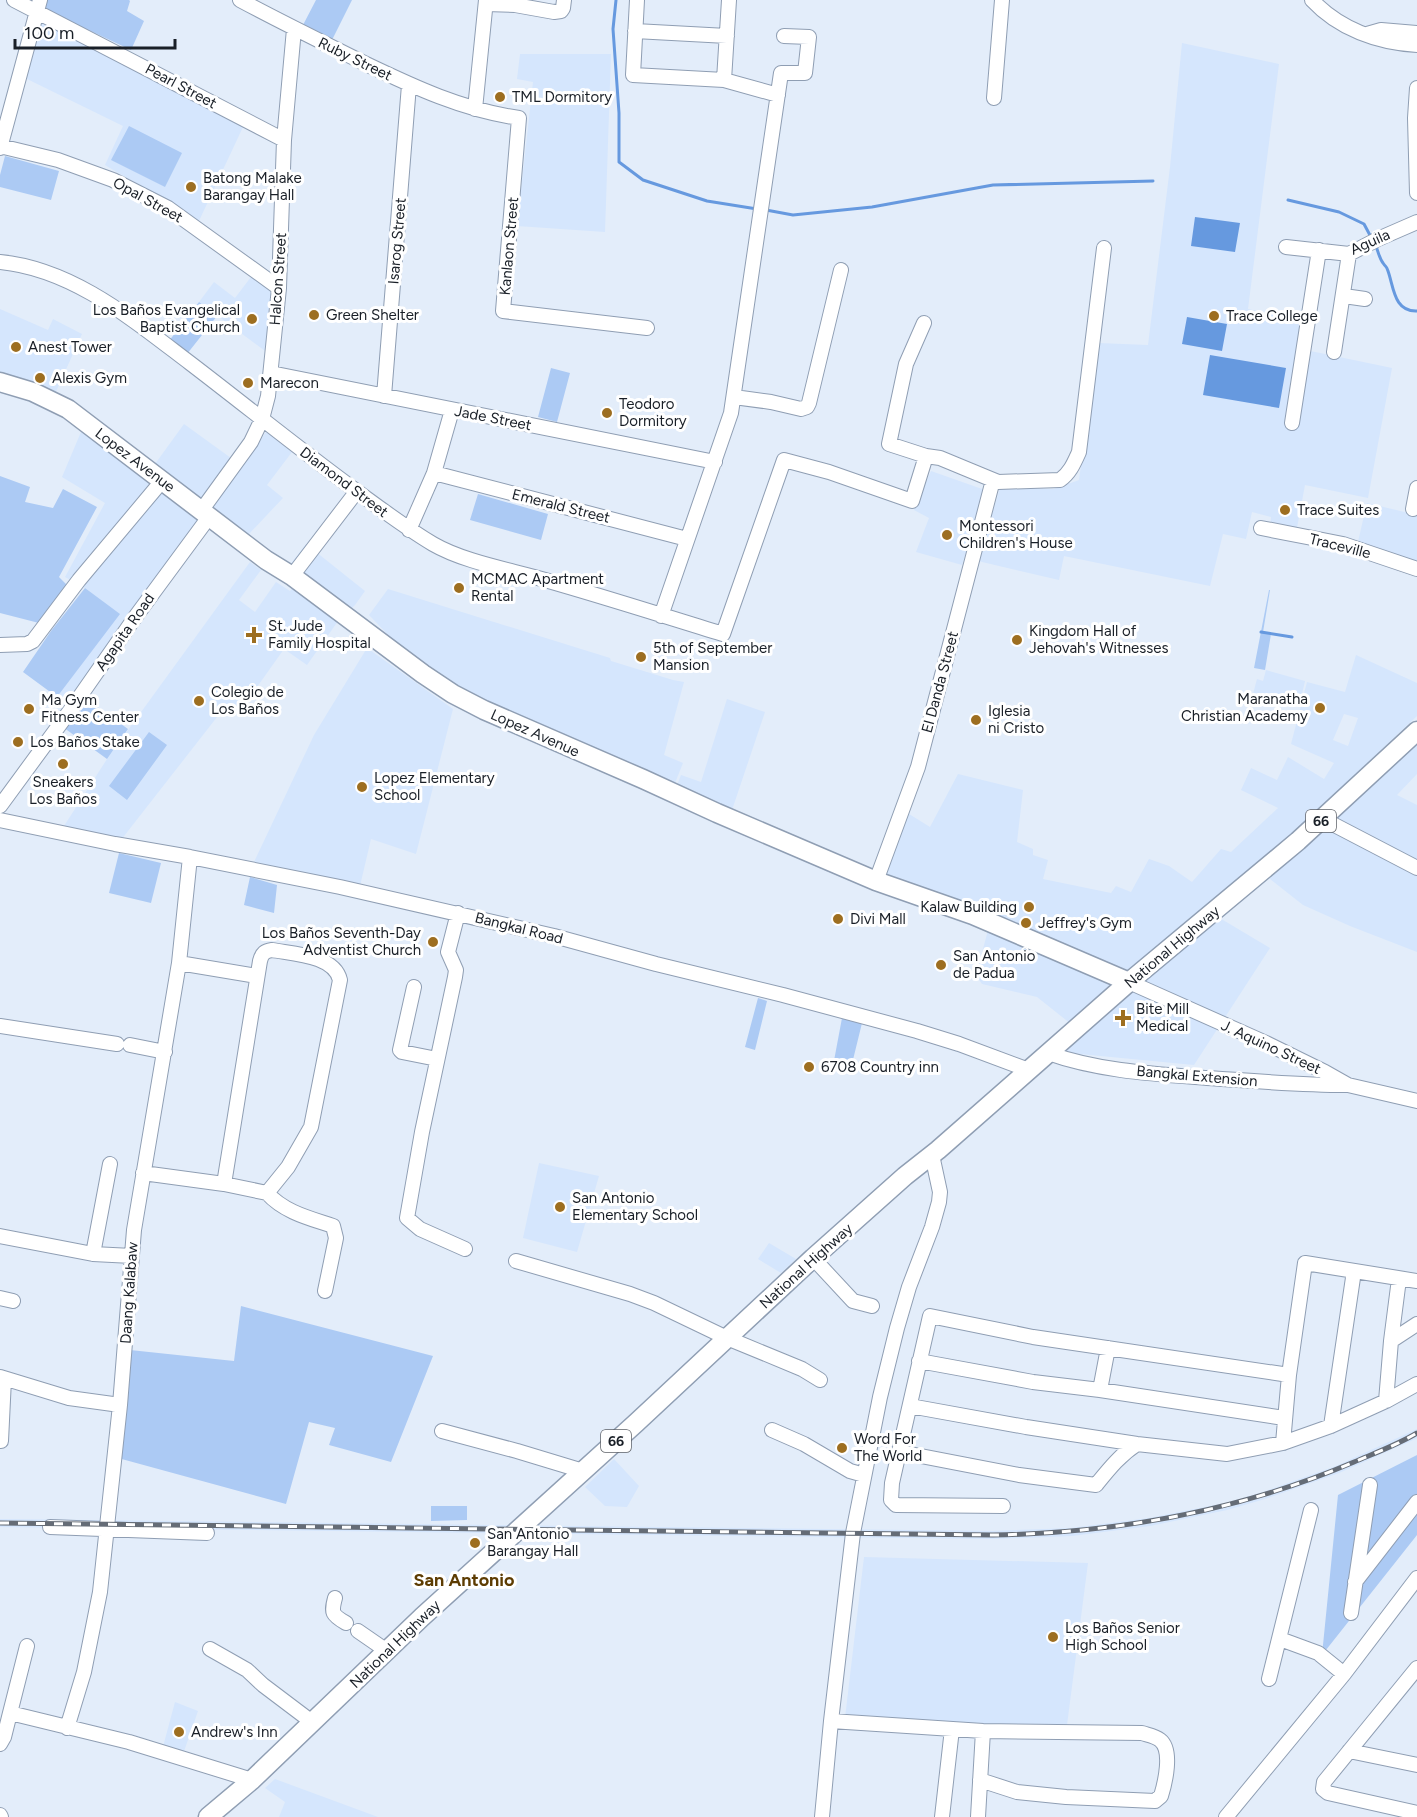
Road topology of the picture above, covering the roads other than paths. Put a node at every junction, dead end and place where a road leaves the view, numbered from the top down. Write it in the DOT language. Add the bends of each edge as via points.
graph roads {
  1 [pos="14,0"];
  2 [pos="240,0"];
  3 [pos="564,0"];
  4 [pos="637,0"];
  5 [pos="729,0"];
  6 [pos="1002,0"];
  7 [pos="1312,0"];
  8 [pos="486,2"];
  9 [pos="39,5"];
  10 [pos="294,29"];
  11 [pos="635,31"];
  12 [pos="1417,33"];
  13 [pos="1367,34"];
  14 [pos="727,36"];
  15 [pos="783,36"];
  16 [pos="1417,45"];
  17 [pos="724,80"];
  18 [pos="409,85"];
  19 [pos="1417,88"];
  20 [pos="778,95"];
  21 [pos="994,98"];
  22 [pos="474,110"];
  23 [pos="284,140"];
  24 [pos="0,147"];
  25 [pos="1417,194"];
  26 [pos="1417,222"];
  27 [pos="1286,246"];
  28 [pos="1104,248"];
  29 [pos="1319,250"];
  30 [pos="1349,254"];
  31 [pos="0,262"];
  32 [pos="841,270"];
  33 [pos="279,288"];
  34 [pos="1344,296"];
  35 [pos="1365,299"];
  36 [pos="924,323"];
  37 [pos="647,328"];
  38 [pos="1334,352"];
  39 [pos="271,374"];
  40 [pos="0,382"];
  41 [pos="384,396"];
  42 [pos="734,397"];
  43 [pos="452,410"];
  44 [pos="262,419"];
  45 [pos="1292,423"];
  46 [pos="926,456"];
  47 [pos="715,462"];
  48 [pos="434,473"];
  49 [pos="993,480"];
  50 [pos="162,481"];
  51 [pos="1417,488"];
  52 [pos="357,492"];
  53 [pos="1413,509"];
  54 [pos="205,514"];
  55 [pos="1261,528"];
  56 [pos="409,530"];
  57 [pos="687,538"];
  58 [pos="1417,569"];
  59 [pos="292,576"];
  60 [pos="661,615"];
  61 [pos="2,648"];
  62 [pos="1417,732"];
  63 [pos="0,806"];
  64 [pos="1323,819"];
  65 [pos="0,820"];
  66 [pos="190,857"];
  67 [pos="1417,868"];
  68 [pos="876,881"];
  69 [pos="458,913"];
  70 [pos="178,963"];
  71 [pos="257,976"];
  72 [pos="1129,982"];
  73 [pos="414,987"];
  74 [pos="0,1026"];
  75 [pos="165,1052"];
  76 [pos="1048,1053"];
  77 [pos="437,1059"];
  78 [pos="1029,1070"];
  79 [pos="1348,1085"];
  80 [pos="1417,1101"];
  81 [pos="932,1155"];
  82 [pos="111,1164"];
  83 [pos="143,1173"];
  84 [pos="224,1184"];
  85 [pos="267,1193"];
  86 [pos="0,1236"];
  87 [pos="465,1249"];
  88 [pos="93,1254"];
  89 [pos="132,1256"];
  90 [pos="813,1258"];
  91 [pos="516,1262"];
  92 [pos="1354,1271"];
  93 [pos="1399,1279"];
  94 [pos="1417,1281"];
  95 [pos="325,1290"];
  96 [pos="872,1306"];
  97 [pos="1417,1324"];
  98 [pos="727,1338"];
  99 [pos="1391,1341"];
  100 [pos="1108,1348"];
  101 [pos="919,1361"];
  102 [pos="1289,1375"];
  103 [pos="2,1378"];
  104 [pos="820,1380"];
  105 [pos="1417,1384"];
  106 [pos="1100,1390"];
  107 [pos="1386,1401"];
  108 [pos="120,1405"];
  109 [pos="910,1406"];
  110 [pos="1284,1418"];
  111 [pos="1331,1426"];
  112 [pos="772,1430"];
  113 [pos="442,1431"];
  114 [pos="1,1441"];
  115 [pos="1283,1443"];
  116 [pos="1137,1444"];
  117 [pos="900,1452"];
  118 [pos="583,1471"];
  119 [pos="864,1475"];
  120 [pos="1370,1485"];
  121 [pos="1417,1502"];
  122 [pos="1003,1506"];
  123 [pos="1311,1510"];
  124 [pos="50,1527"];
  125 [pos="106,1529"];
  126 [pos="207,1533"];
  127 [pos="1417,1578"];
  128 [pos="1354,1584"];
  129 [pos="335,1598"];
  130 [pos="1351,1613"];
  131 [pos="1280,1639"];
  132 [pos="27,1646"];
  133 [pos="210,1649"];
  134 [pos="387,1651"];
  135 [pos="1417,1668"];
  136 [pos="1344,1674"];
  137 [pos="1269,1679"];
  138 [pos="10,1713"];
  139 [pos="831,1721"];
  140 [pos="312,1722"];
  141 [pos="67,1728"];
  142 [pos="952,1729"];
  143 [pos="983,1731"];
  144 [pos="0,1744"];
  145 [pos="1349,1751"];
  146 [pos="1417,1765"];
  147 [pos="252,1780"];
  148 [pos="981,1780"];
  149 [pos="1417,1813"];
  150 [pos="208,1817"];
  151 [pos="822,1817"];
  152 [pos="942,1817"];
  153 [pos="978,1817"];
  154 [pos="1226,1817"];
  1 -- 9 [label="street, Pearl Street"];
  2 -- 10 [label="street, Ruby Street"];
  3 -- 8 [label="street" via="561,11 554,12"];
  4 -- 11 [label="street"];
  5 -- 14 [label="street"];
  6 -- 21 [label="street"];
  7 -- 13 [label="street" via="1335,20"];
  8 -- 22 [label="street"];
  9 -- 23 [label="street, Pearl Street"];
  9 -- 24 [label="street"];
  10 -- 18 [label="street, Ruby Street"];
  10 -- 23 [label="street, Halcon Street"];
  11 -- 14 [label="street"];
  11 -- 17 [label="street" via="633,75"];
  12 -- 13 [label="street" via="1381,30"];
  13 -- 16 [label="street" via="1382,41"];
  14 -- 17 [label="street"];
  15 -- 20 [label="street" via="808,37 805,73 781,73"];
  17 -- 20 [label="street"];
  18 -- 22 [label="street, Ruby Street"];
  18 -- 41 [label="street, Isarog Street"];
  19 -- 25 [label="street"];
  20 -- 42 [label="street"];
  22 -- 37 [label="street, Kanlaon Street" via="519,118 503,311"];
  23 -- 33 [label="street, Halcon Street"];
  24 -- 33 [label="street, Opal Street" via="58,160 123,185 168,208"];
  26 -- 30 [label="street, Aguila"];
  27 -- 29 [label="street, Aguila"];
  28 -- 49 [label="street" via="1079,452 1073,466 1060,480"];
  29 -- 30 [label="street, Aguila"];
  29 -- 45 [label="street"];
  30 -- 34 [label="street"];
  31 -- 44 [label="street, Diamond Street" via="56,276 102,300"];
  32 -- 42 [label="street" via="807,407"];
  33 -- 39 [label="street, Halcon Street"];
  34 -- 35 [label="street"];
  34 -- 38 [label="street"];
  36 -- 46 [label="street" via="906,364 889,444"];
  39 -- 41 [label="street, Jade Street"];
  39 -- 44 [label="street, Halcon Street"];
  40 -- 50 [label="main road, Lopez Avenue" via="68,409"];
  41 -- 43 [label="street, Jade Street"];
  42 -- 47 [label="street"];
  43 -- 47 [label="street, Jade Street"];
  43 -- 48 [label="street"];
  44 -- 52 [label="street, Diamond Street"];
  44 -- 54 [label="street, Halcon Street"];
  46 -- 49 [label="street"];
  46 -- 60 [label="street, Diamond Street" via="912,501 784,460 723,634"];
  47 -- 57 [label="street"];
  48 -- 56 [label="street"];
  48 -- 57 [label="street, Emerald Street"];
  49 -- 68 [label="street, El Danda Street" via="918,767"];
  50 -- 54 [label="main road, Lopez Avenue"];
  50 -- 61 [label="street" via="33,641"];
  51 -- 53 [label="street"];
  52 -- 56 [label="street, Diamond Street"];
  52 -- 59 [label="street"];
  54 -- 59 [label="main road, Lopez Avenue"];
  54 -- 63 [label="street, Agapita Road" via="85,691"];
  55 -- 58 [label="street, Traceville" via="1343,544"];
  56 -- 60 [label="street, Diamond Street" via="465,558"];
  57 -- 60 [label="street"];
  59 -- 68 [label="main road, Lopez Avenue" via="453,694"];
  62 -- 64 [label="main road, National Highway / 66"];
  64 -- 67 [label="street"];
  64 -- 72 [label="main road, National Highway / 66"];
  65 -- 66 [label="street, Bangkal Road"];
  66 -- 69 [label="street, Bangkal Road"];
  66 -- 70 [label="street, Daang Kalabaw"];
  68 -- 72 [label="main road, Lopez Avenue" via="973,915"];
  69 -- 77 [label="street" via="448,951 455,977"];
  69 -- 78 [label="street, Bangkal Road" via="900,1026"];
  70 -- 71 [label="street"];
  70 -- 75 [label="street, Daang Kalabaw"];
  71 -- 84 [label="street"];
  71 -- 85 [label="street" via="261,954 272,950 322,960 339,974 340,980 311,1127 288,1167"];
  72 -- 76 [label="main road, National Highway / 66"];
  72 -- 79 [label="street, J. Aquino Street" via="1266,1043"];
  73 -- 77 [label="street" via="400,1050"];
  74 -- 75 [label="street"];
  75 -- 83 [label="street, Daang Kalabaw"];
  76 -- 78 [label="main road, National Highway / 66"];
  76 -- 79 [label="street, Bangkal Extension" via="1100,1067 1162,1074"];
  77 -- 87 [label="street" via="407,1218 420,1229"];
  78 -- 81 [label="main road, National Highway / 66"];
  79 -- 80 [label="street, J. Aquino Street"];
  81 -- 90 [label="main road, National Highway / 66"];
  81 -- 119 [label="street" via="939,1202 897,1328"];
  82 -- 88 [label="street"];
  83 -- 84 [label="street"];
  83 -- 89 [label="street, Daang Kalabaw"];
  84 -- 85 [label="street"];
  85 -- 95 [label="street" via="275,1203 333,1226 336,1238"];
  86 -- 88 [label="street"];
  88 -- 89 [label="street"];
  89 -- 108 [label="street, Daang Kalabaw"];
  90 -- 96 [label="street" via="853,1301"];
  90 -- 98 [label="main road, National Highway / 66"];
  91 -- 98 [label="street" via="646,1300"];
  92 -- 93 [label="street"];
  92 -- 102 [label="street" via="1305,1263"];
  92 -- 111 [label="street"];
  93 -- 94 [label="street"];
  93 -- 99 [label="street"];
  97 -- 99 [label="street"];
  98 -- 104 [label="street"];
  98 -- 118 [label="main road, National Highway / 66"];
  99 -- 107 [label="street"];
  100 -- 101 [label="street" via="930,1316"];
  100 -- 102 [label="street"];
  100 -- 106 [label="street"];
  101 -- 106 [label="street"];
  101 -- 109 [label="street"];
  102 -- 110 [label="street"];
  103 -- 108 [label="street" via="69,1398"];
  103 -- 114 [label="street"];
  105 -- 107 [label="street"];
  106 -- 110 [label="street"];
  107 -- 111 [label="street"];
  108 -- 125 [label="street, Daang Kalabaw"];
  109 -- 116 [label="street"];
  109 -- 117 [label="street"];
  110 -- 115 [label="street"];
  111 -- 115 [label="street"];
  112 -- 119 [label="street"];
  113 -- 118 [label="street"];
  115 -- 116 [label="street" via="1227,1454"];
  116 -- 117 [label="street" via="1096,1485"];
  117 -- 122 [label="street" via="892,1483 891,1500 896,1504"];
  118 -- 134 [label="main road, National Highway / 66"];
  119 -- 139 [label="street" via="853,1533"];
  120 -- 128 [label="street"];
  121 -- 128 [label="street"];
  123 -- 131 [label="street"];
  124 -- 125 [label="street"];
  125 -- 126 [label="street"];
  125 -- 141 [label="street, Daang Kalabaw" via="100,1592 84,1672"];
  127 -- 136 [label="street"];
  128 -- 130 [label="street"];
  129 -- 134 [label="street" via="335,1616"];
  131 -- 136 [label="street" via="1318,1653"];
  131 -- 137 [label="street"];
  132 -- 138 [label="street"];
  133 -- 140 [label="street" via="247,1670"];
  134 -- 140 [label="main road, National Highway / 66"];
  135 -- 145 [label="street"];
  136 -- 154 [label="street"];
  138 -- 141 [label="street"];
  138 -- 144 [label="street"];
  139 -- 142 [label="street"];
  139 -- 151 [label="street"];
  140 -- 147 [label="main road, National Highway / 66"];
  141 -- 147 [label="street" via="129,1742"];
  142 -- 143 [label="street"];
  142 -- 152 [label="street"];
  143 -- 148 [label="street"];
  143 -- 148 [label="street" via="1142,1733 1163,1741 1167,1768 1161,1796 1155,1801 1017,1792"];
  145 -- 146 [label="street"];
  145 -- 149 [label="street" via="1324,1782 1323,1789"];
  147 -- 150 [label="main road, National Highway / 66"];
  148 -- 153 [label="street"];
}
